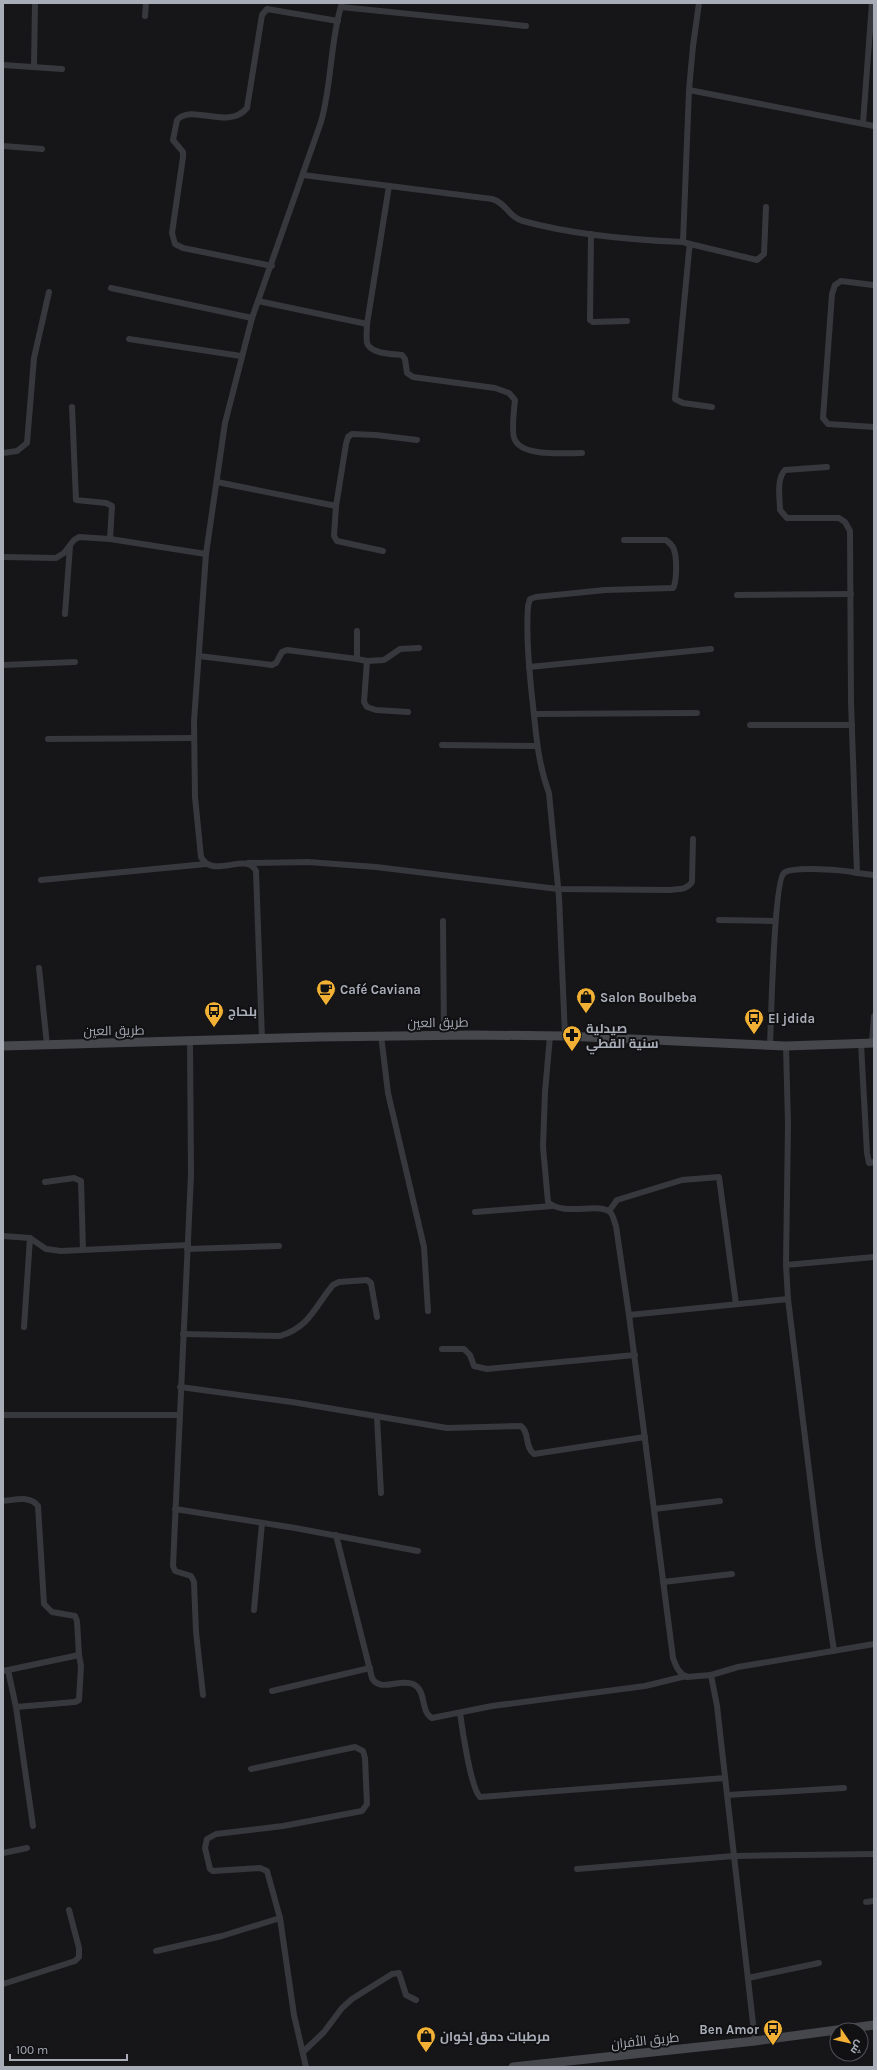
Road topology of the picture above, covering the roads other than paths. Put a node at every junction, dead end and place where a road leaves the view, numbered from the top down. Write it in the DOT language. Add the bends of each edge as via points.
graph roads {
  1 [pos="35,3"];
  2 [pos="146,3"];
  3 [pos="699,3"];
  4 [pos="872,3"];
  5 [pos="342,5"];
  6 [pos="145,16"];
  7 [pos="338,21"];
  8 [pos="526,26"];
  9 [pos="872,35"];
  10 [pos="3,65"];
  11 [pos="34,66"];
  12 [pos="62,69"];
  13 [pos="867,80"];
  14 [pos="874,80"];
  15 [pos="689,90"];
  16 [pos="863,123"];
  17 [pos="874,126"];
  18 [pos="3,146"];
  19 [pos="42,149"];
  20 [pos="303,175"];
  21 [pos="390,186"];
  22 [pos="766,206"];
  23 [pos="591,234"];
  24 [pos="682,242"];
  25 [pos="690,244"];
  26 [pos="272,266"];
  27 [pos="873,286"];
  28 [pos="111,288"];
  29 [pos="49,292"];
  30 [pos="258,301"];
  31 [pos="252,318"];
  32 [pos="627,321"];
  33 [pos="367,324"];
  34 [pos="129,340"];
  35 [pos="241,356"];
  36 [pos="72,407"];
  37 [pos="712,407"];
  38 [pos="874,427"];
  39 [pos="417,440"];
  40 [pos="3,452"];
  41 [pos="582,454"];
  42 [pos="826,467"];
  43 [pos="218,482"];
  44 [pos="336,506"];
  45 [pos="110,539"];
  46 [pos="624,540"];
  47 [pos="70,546"];
  48 [pos="383,551"];
  49 [pos="206,554"];
  50 [pos="3,557"];
  51 [pos="851,594"];
  52 [pos="737,595"];
  53 [pos="65,614"];
  54 [pos="357,631"];
  55 [pos="419,648"];
  56 [pos="711,649"];
  57 [pos="199,656"];
  58 [pos="357,659"];
  59 [pos="367,661"];
  60 [pos="75,662"];
  61 [pos="3,665"];
  62 [pos="529,667"];
  63 [pos="408,712"];
  64 [pos="697,713"];
  65 [pos="534,714"];
  66 [pos="750,725"];
  67 [pos="852,725"];
  68 [pos="194,738"];
  69 [pos="48,739"];
  70 [pos="442,745"];
  71 [pos="536,746"];
  72 [pos="693,839"];
  73 [pos="247,863"];
  74 [pos="206,864"];
  75 [pos="857,873"];
  76 [pos="874,875"];
  77 [pos="41,880"];
  78 [pos="558,889"];
  79 [pos="719,920"];
  80 [pos="443,921"];
  81 [pos="775,921"];
  82 [pos="39,968"];
  83 [pos="874,1016"];
  84 [pos="381,1035"];
  85 [pos="444,1036"];
  86 [pos="550,1036"];
  87 [pos="565,1036"];
  88 [pos="262,1039"];
  89 [pos="190,1041"];
  90 [pos="873,1043"];
  91 [pos="861,1044"];
  92 [pos="47,1045"];
  93 [pos="770,1045"];
  94 [pos="3,1046"];
  95 [pos="786,1046"];
  96 [pos="874,1162"];
  97 [pos="45,1182"];
  98 [pos="552,1206"];
  99 [pos="609,1211"];
  100 [pos="475,1212"];
  101 [pos="3,1236"];
  102 [pos="30,1238"];
  103 [pos="279,1246"];
  104 [pos="188,1247"];
  105 [pos="83,1250"];
  106 [pos="874,1257"];
  107 [pos="786,1265"];
  108 [pos="788,1298"];
  109 [pos="736,1304"];
  110 [pos="428,1311"];
  111 [pos="629,1315"];
  112 [pos="377,1317"];
  113 [pos="24,1327"];
  114 [pos="183,1334"];
  115 [pos="442,1350"];
  116 [pos="635,1355"];
  117 [pos="180,1387"];
  118 [pos="3,1415"];
  119 [pos="179,1415"];
  120 [pos="378,1416"];
  121 [pos="645,1437"];
  122 [pos="381,1494"];
  123 [pos="3,1501"];
  124 [pos="720,1501"];
  125 [pos="175,1509"];
  126 [pos="654,1509"];
  127 [pos="262,1523"];
  128 [pos="336,1535"];
  129 [pos="418,1551"];
  130 [pos="732,1574"];
  131 [pos="664,1582"];
  132 [pos="254,1610"];
  133 [pos="874,1644"];
  134 [pos="834,1651"];
  135 [pos="79,1655"];
  136 [pos="370,1668"];
  137 [pos="5,1671"];
  138 [pos="711,1675"];
  139 [pos="686,1676"];
  140 [pos="272,1691"];
  141 [pos="203,1695"];
  142 [pos="16,1707"];
  143 [pos="460,1713"];
  144 [pos="251,1769"];
  145 [pos="725,1778"];
  146 [pos="844,1788"];
  147 [pos="727,1795"];
  148 [pos="33,1826"];
  149 [pos="27,1848"];
  150 [pos="3,1853"];
  151 [pos="874,1854"];
  152 [pos="734,1856"];
  153 [pos="577,1869"];
  154 [pos="874,1901"];
  155 [pos="866,1902"];
  156 [pos="70,1910"];
  157 [pos="280,1918"];
  158 [pos="156,1950"];
  159 [pos="819,1962"];
  160 [pos="748,1978"];
  161 [pos="3,1984"];
  162 [pos="416,2000"];
  163 [pos="874,2025"];
  164 [pos="755,2041"];
  165 [pos="303,2052"];
  166 [pos="306,2067"];
  167 [pos="513,2067"];
  1 -- 11 [label="street"];
  2 -- 6 [label="street"];
  3 -- 15 [label="street"];
  4 -- 9 [label="street"];
  5 -- 7 [label="street"];
  5 -- 8 [label="street"];
  7 -- 20 [label="street" via="327,102"];
  7 -- 26 [label="street" via="267,8 262,14 247,108 242,114 234,117 185,114 177,120 173,140 183,152 172,233 175,244 183,248"];
  9 -- 13 [label="street"];
  10 -- 11 [label="street"];
  11 -- 12 [label="street"];
  13 -- 14 [label="street"];
  13 -- 16 [label="street"];
  15 -- 16 [label="street"];
  15 -- 24 [label="street"];
  16 -- 17 [label="street"];
  18 -- 19 [label="street"];
  20 -- 21 [label="street"];
  20 -- 26 [label="street"];
  21 -- 23 [label="street" via="492,199 500,201 517,220"];
  21 -- 33 [label="street"];
  22 -- 25 [label="street" via="764,254 757,260"];
  23 -- 24 [label="street"];
  23 -- 32 [label="street" via="590,320"];
  24 -- 25 [label="street"];
  25 -- 37 [label="street" via="675,399 683,403"];
  26 -- 30 [label="street"];
  27 -- 38 [label="street" via="841,281 835,285 832,294 822,418 828,424"];
  28 -- 31 [label="street"];
  29 -- 40 [label="street" via="34,358 27,443 17,451"];
  30 -- 31 [label="street"];
  30 -- 33 [label="street"];
  31 -- 35 [label="street"];
  33 -- 41 [label="street" via="367,344 376,351 402,355 407,373 413,377 495,388 509,393 514,400 514,439 520,448 530,451"];
  34 -- 35 [label="street"];
  35 -- 43 [label="street" via="225,423"];
  36 -- 45 [label="street" via="76,500 112,506"];
  39 -- 44 [label="street" via="376,435 352,434 348,437"];
  42 -- 51 [label="street" via="785,470 780,482 780,510 787,518 839,518 845,522 850,531"];
  43 -- 44 [label="street"];
  43 -- 49 [label="street"];
  44 -- 48 [label="street" via="334,536 337,541"];
  45 -- 47 [label="street" via="79,537"];
  45 -- 49 [label="street"];
  46 -- 62 [label="street" via="666,540 671,544 674,549 675,586 671,589 605,590 532,598 527,610"];
  47 -- 50 [label="street" via="56,558"];
  47 -- 53 [label="street"];
  49 -- 57 [label="street"];
  51 -- 52 [label="street"];
  51 -- 67 [label="street"];
  54 -- 58 [label="street"];
  55 -- 59 [label="street" via="400,649 384,660"];
  56 -- 62 [label="street"];
  57 -- 58 [label="street" via="272,665 282,652 287,650"];
  57 -- 68 [label="street"];
  58 -- 59 [label="street"];
  59 -- 63 [label="street" via="364,702 367,707"];
  60 -- 61 [label="street"];
  62 -- 65 [label="street"];
  64 -- 65 [label="street"];
  65 -- 71 [label="street"];
  66 -- 67 [label="street"];
  67 -- 75 [label="street"];
  68 -- 69 [label="street"];
  68 -- 74 [label="street" via="199,842 201,857"];
  70 -- 71 [label="street"];
  71 -- 78 [label="street" via="543,779 549,793"];
  72 -- 78 [label="street" via="692,882 684,889"];
  73 -- 74 [label="street" via="213,867"];
  73 -- 78 [label="street" via="308,862 376,867"];
  73 -- 88 [label="street" via="256,871"];
  74 -- 77 [label="street"];
  75 -- 76 [label="street"];
  75 -- 81 [label="street" via="843,870 805,870 783,873"];
  78 -- 87 [label="street"];
  79 -- 81 [label="street"];
  80 -- 85 [label="street"];
  81 -- 93 [label="street"];
  82 -- 92 [label="street"];
  83 -- 90 [label="street"];
  84 -- 85 [label="main road, طريق العين"];
  84 -- 88 [label="main road, طريق العين"];
  84 -- 110 [label="street" via="388,1092 424,1247"];
  85 -- 86 [label="main road, طريق العين"];
  86 -- 87 [label="main road, طريق العين"];
  86 -- 98 [label="street" via="543,1147 548,1202"];
  87 -- 93 [label="main road, طريق العين"];
  88 -- 89 [label="main road, طريق العين"];
  89 -- 92 [label="main road, طريق العين"];
  89 -- 104 [label="street" via="191,1175"];
  90 -- 91 [label="main road, طريق العين"];
  91 -- 95 [label="main road, طريق العين"];
  91 -- 96 [label="street" via="869,1163"];
  92 -- 94 [label="main road, طريق العين"];
  93 -- 95 [label="main road, طريق العين"];
  95 -- 107 [label="street"];
  97 -- 105 [label="street" via="74,1178 81,1181"];
  98 -- 99 [label="street" via="558,1209"];
  98 -- 100 [label="street"];
  99 -- 109 [label="street" via="617,1200 682,1180 719,1177"];
  99 -- 111 [label="street" via="616,1226"];
  101 -- 102 [label="street"];
  102 -- 105 [label="street" via="46,1249"];
  102 -- 113 [label="street"];
  103 -- 104 [label="street"];
  104 -- 105 [label="street"];
  104 -- 114 [label="street"];
  106 -- 107 [label="street"];
  107 -- 108 [label="street"];
  108 -- 109 [label="street"];
  108 -- 134 [label="street"];
  109 -- 111 [label="street"];
  111 -- 116 [label="street"];
  112 -- 114 [label="street" via="371,1283 367,1280 349,1281 333,1285 301,1327 280,1336"];
  114 -- 117 [label="street"];
  115 -- 116 [label="street" via="464,1349 470,1355 474,1366 487,1369"];
  116 -- 121 [label="street"];
  117 -- 119 [label="street"];
  117 -- 120 [label="street"];
  118 -- 119 [label="street"];
  119 -- 125 [label="street"];
  120 -- 121 [label="street" via="447,1428 521,1426 526,1432 530,1451 538,1454"];
  120 -- 122 [label="street"];
  121 -- 126 [label="street"];
  123 -- 135 [label="street" via="30,1499 38,1506 44,1604 52,1612 75,1616"];
  124 -- 126 [label="street"];
  125 -- 127 [label="street"];
  125 -- 141 [label="street" via="173,1566 175,1571 191,1576 194,1582"];
  126 -- 131 [label="street"];
  127 -- 128 [label="street"];
  127 -- 132 [label="street"];
  128 -- 129 [label="street"];
  128 -- 136 [label="street"];
  130 -- 131 [label="street"];
  131 -- 139 [label="street" via="673,1658 677,1668"];
  133 -- 134 [label="street"];
  134 -- 138 [label="street" via="738,1667"];
  135 -- 137 [label="street"];
  135 -- 142 [label="street" via="79,1700"];
  136 -- 140 [label="street"];
  136 -- 143 [label="street" via="372,1678 377,1684 401,1682 417,1685 430,1717"];
  137 -- 142 [label="street"];
  138 -- 139 [label="street"];
  138 -- 145 [label="street"];
  139 -- 143 [label="street" via="646,1686 492,1706"];
  142 -- 148 [label="street"];
  143 -- 145 [label="street" via="470,1767 476,1792 480,1797"];
  144 -- 157 [label="street" via="355,1747 363,1751 365,1758 367,1804 362,1810 283,1826 216,1834 207,1839 205,1848 210,1869 213,1871 260,1868 266,1871"];
  145 -- 147 [label="street"];
  146 -- 147 [label="street"];
  147 -- 152 [label="street"];
  149 -- 150 [label="street"];
  151 -- 152 [label="street"];
  152 -- 153 [label="street"];
  152 -- 160 [label="street"];
  154 -- 155 [label="street"];
  156 -- 161 [label="street" via="79,1957 75,1961"];
  157 -- 158 [label="street" via="222,1936"];
  157 -- 165 [label="street" via="294,2015"];
  159 -- 160 [label="street"];
  160 -- 164 [label="street"];
  162 -- 165 [label="street" via="406,1995 399,1973 392,1974 352,1999"];
  163 -- 164 [label="main road, طريق الأفران"];
  164 -- 167 [label="main road, طريق الأفران"];
  165 -- 166 [label="street"];
}
